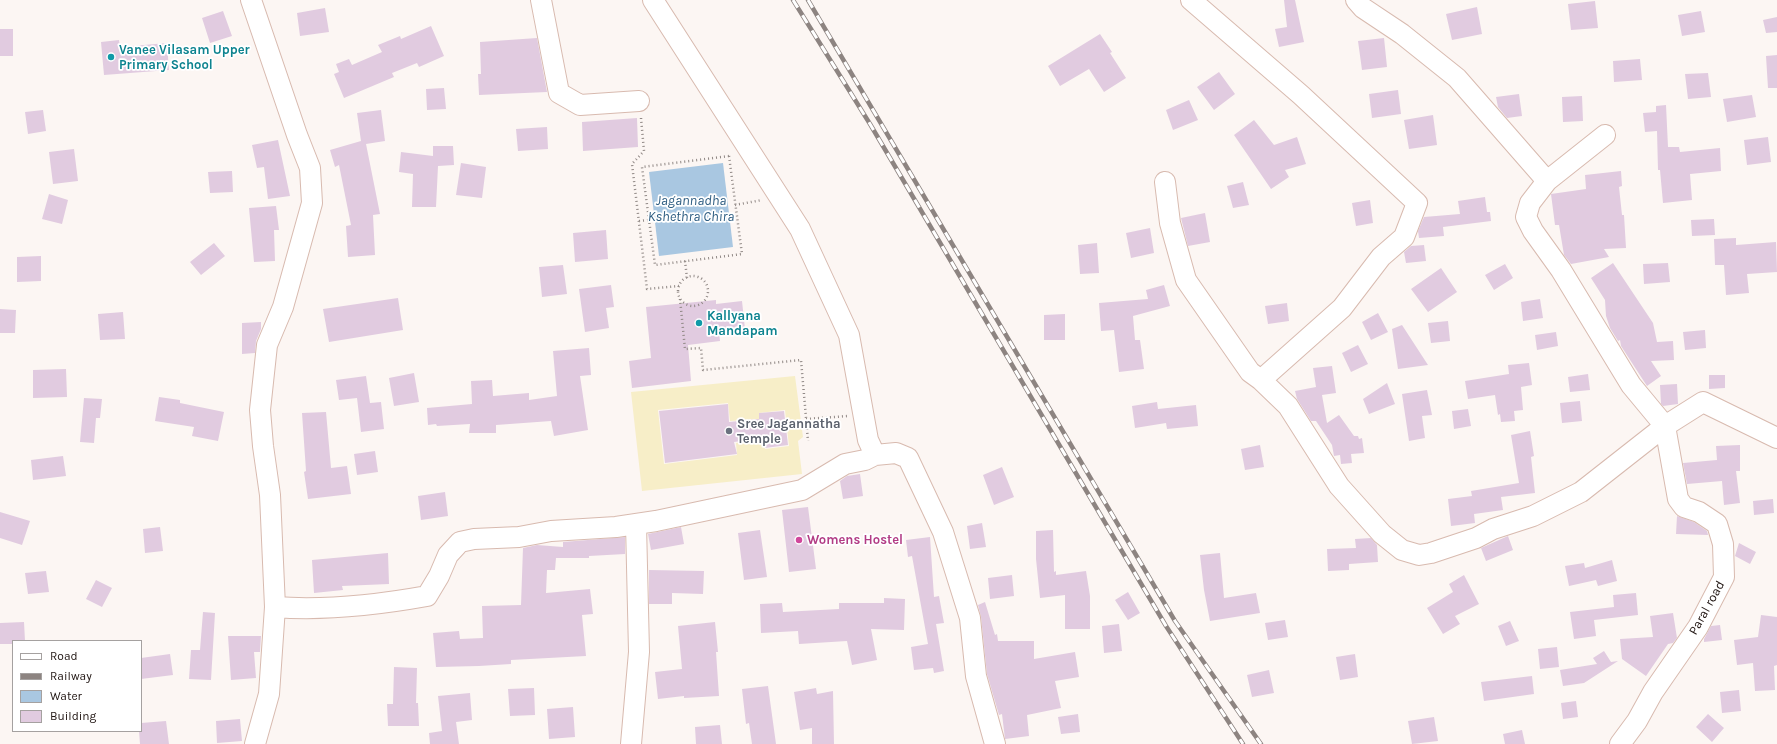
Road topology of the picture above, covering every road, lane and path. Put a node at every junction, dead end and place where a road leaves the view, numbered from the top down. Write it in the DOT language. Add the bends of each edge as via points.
graph roads {
  1 [pos="251,0"];
  2 [pos="541,0"];
  3 [pos="653,0"];
  4 [pos="1191,0"];
  5 [pos="1356,0"];
  6 [pos="639,101"];
  7 [pos="1605,135"];
  8 [pos="1548,180"];
  9 [pos="1165,182"];
  10 [pos="776,191"];
  11 [pos="735,205"];
  12 [pos="649,220"];
  13 [pos="639,221"];
  14 [pos="685,261"];
  15 [pos="687,278"];
  16 [pos="679,286"];
  17 [pos="680,299"];
  18 [pos="1262,380"];
  19 [pos="863,414"];
  20 [pos="806,419"];
  21 [pos="1665,426"];
  22 [pos="1777,438"];
  23 [pos="808,441"];
  24 [pos="875,455"];
  25 [pos="636,524"];
  26 [pos="275,607"];
  27 [pos="255,744"];
  28 [pos="632,744"];
  29 [pos="994,744"];
  30 [pos="1620,744"];
  1 -- 26 [label="street" via="310,168 312,203 283,307 267,345 260,410 270,495"];
  2 -- 6 [label="street" via="559,93 580,105"];
  3 -- 10 [label="street"];
  4 -- 18 [label="street" via="1301,95 1417,203 1404,237 1381,257 1342,308"];
  5 -- 8 [label="street" via="1363,8 1402,34 1456,78"];
  6 -- 13 [label="path" via="644,151 632,164"];
  7 -- 8 [label="street"];
  8 -- 21 [label="street" via="1530,203 1526,217 1631,385"];
  9 -- 18 [label="street" via="1170,222 1186,280 1250,372"];
  10 -- 11 [label="path" via="759,201"];
  10 -- 19 [label="street" via="800,229 849,335"];
  11 -- 12 [label="path" via="729,156 642,167"];
  11 -- 14 [label="path" via="742,254"];
  12 -- 13 [label="path"];
  12 -- 14 [label="path" via="655,265"];
  13 -- 16 [label="path" via="647,289"];
  14 -- 15 [label="path"];
  15 -- 16 [label="path"];
  15 -- 17 [label="path" via="695,276 704,282 707,286 707,296 701,304 692,306"];
  16 -- 17 [label="path"];
  17 -- 20 [label="path" via="685,349 701,348 703,370 802,360"];
  18 -- 21 [label="street" via="1288,406 1339,486 1382,534 1402,550 1418,555 1476,538 1493,529 1533,516 1581,492"];
  19 -- 20 [label="path"];
  19 -- 24 [label="street" via="868,440"];
  20 -- 23 [label="path"];
  21 -- 22 [label="street" via="1703,402"];
  21 -- 30 [label="street, Paral road" via="1678,499 1684,507 1699,512 1717,524 1723,544 1724,577 1698,627"];
  24 -- 25 [label="street" via="865,460 844,464 802,490"];
  24 -- 29 [label="street" via="896,453 908,458 943,532 970,618 976,676"];
  25 -- 26 [label="street" via="460,542 448,555 427,596 377,605 323,609"];
  25 -- 28 [label="street" via="640,652"];
  26 -- 27 [label="street" via="269,694"];
}
